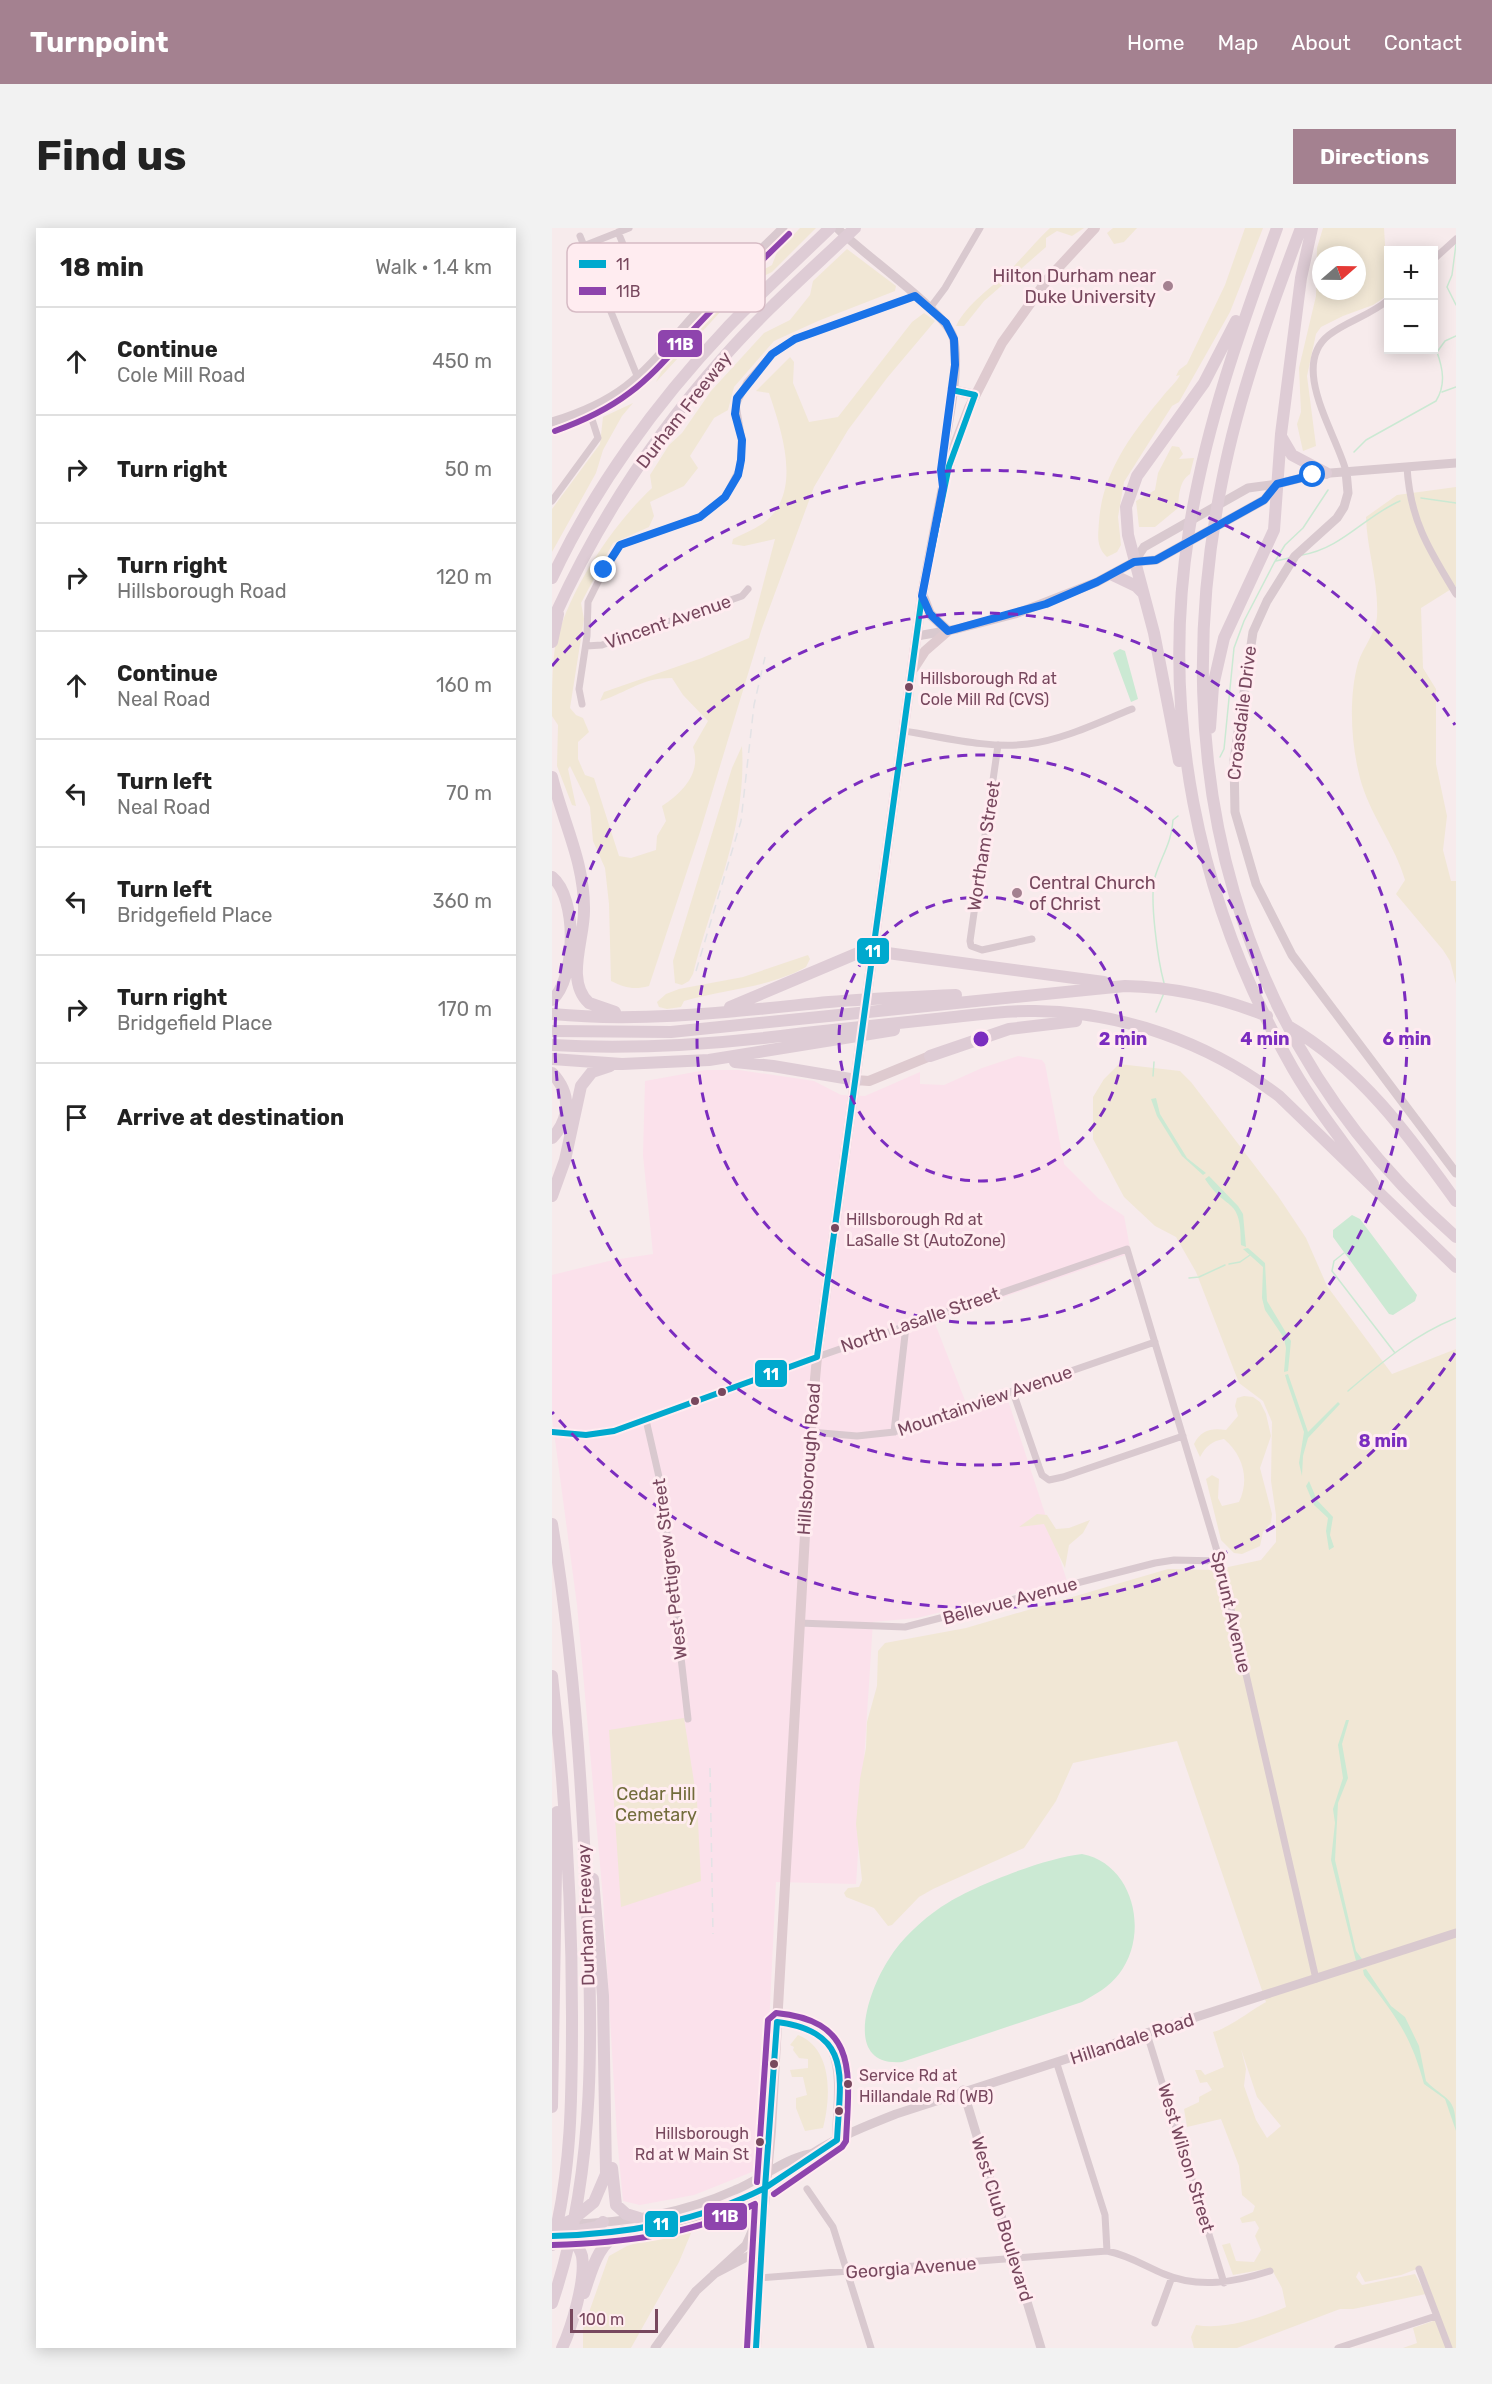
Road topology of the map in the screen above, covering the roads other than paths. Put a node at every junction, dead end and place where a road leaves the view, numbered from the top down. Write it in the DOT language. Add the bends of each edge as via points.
graph roads {
  1 [pos="629,228"];
  2 [pos="783,228"];
  3 [pos="830,228"];
  4 [pos="837,228"];
  5 [pos="855,228"];
  6 [pos="980,228"];
  7 [pos="1095,228"];
  8 [pos="1277,228"];
  9 [pos="1300,228"];
  10 [pos="1312,228"];
  11 [pos="618,232"];
  12 [pos="580,236"];
  13 [pos="1454,242"];
  14 [pos="585,243"];
  15 [pos="591,243"];
  16 [pos="623,243"];
  17 [pos="765,246"];
  18 [pos="1438,256"];
  19 [pos="1257,284"];
  20 [pos="765,291"];
  21 [pos="915,296"];
  22 [pos="1384,303"];
  23 [pos="930,308"];
  24 [pos="612,312"];
  25 [pos="698,312"];
  26 [pos="744,312"];
  27 [pos="638,378"];
  28 [pos="952,390"];
  29 [pos="975,395"];
  30 [pos="589,410"];
  31 [pos="552,422"];
  32 [pos="947,430"];
  33 [pos="1281,434"];
  34 [pos="956,442"];
  35 [pos="1456,463"];
  36 [pos="1407,467"];
  37 [pos="1346,471"];
  38 [pos="1326,473"];
  39 [pos="1277,484"];
  40 [pos="943,487"];
  41 [pos="552,501"];
  42 [pos="1134,562"];
  43 [pos="1113,574"];
  44 [pos="552,578"];
  45 [pos="748,589"];
  46 [pos="1143,593"];
  47 [pos="1456,594"];
  48 [pos="922,596"];
  49 [pos="561,603"];
  50 [pos="552,622"];
  51 [pos="948,631"];
  52 [pos="917,636"];
  53 [pos="552,642"];
  54 [pos="586,646"];
  55 [pos="912,670"];
  56 [pos="582,704"];
  57 [pos="1132,709"];
  58 [pos="904,731"];
  59 [pos="998,745"];
  60 [pos="1206,759"];
  61 [pos="552,777"];
  62 [pos="1194,814"];
  63 [pos="552,877"];
  64 [pos="1032,939"];
  65 [pos="873,951"];
  66 [pos="1125,986"];
  67 [pos="1044,993"];
  68 [pos="552,1000"];
  69 [pos="552,1014"];
  70 [pos="700,1014"];
  71 [pos="642,1016"];
  72 [pos="1107,1019"];
  73 [pos="918,1021"];
  74 [pos="552,1030"];
  75 [pos="552,1045"];
  76 [pos="930,1056"];
  77 [pos="552,1059"];
  78 [pos="709,1060"];
  79 [pos="622,1064"];
  80 [pos="552,1073"];
  81 [pos="856,1080"];
  82 [pos="552,1138"];
  83 [pos="1456,1173"];
  84 [pos="1372,1184"];
  85 [pos="552,1196"];
  86 [pos="1456,1201"];
  87 [pos="1456,1237"];
  88 [pos="1127,1249"];
  89 [pos="1456,1267"];
  90 [pos="906,1326"];
  91 [pos="1155,1342"];
  92 [pos="817,1357"];
  93 [pos="1013,1392"];
  94 [pos="646,1420"];
  95 [pos="810,1432"];
  96 [pos="894,1432"];
  97 [pos="555,1433"];
  98 [pos="1184,1436"];
  99 [pos="552,1524"];
  100 [pos="1220,1561"];
  101 [pos="799,1623"];
  102 [pos="552,1676"];
  103 [pos="688,1719"];
  104 [pos="581,1761"];
  105 [pos="561,1772"];
  106 [pos="1456,1933"];
  107 [pos="1316,1979"];
  108 [pos="777,2022"];
  109 [pos="1147,2034"];
  110 [pos="1057,2064"];
  111 [pos="963,2090"];
  112 [pos="552,2107"];
  113 [pos="606,2129"];
  114 [pos="837,2140"];
  115 [pos="812,2153"];
  116 [pos="807,2189"];
  117 [pos="763,2205"];
  118 [pos="552,2211"];
  119 [pos="639,2218"];
  120 [pos="603,2222"];
  121 [pos="623,2230"];
  122 [pos="560,2232"];
  123 [pos="760,2250"];
  124 [pos="1107,2251"];
  125 [pos="1014,2260"];
  126 [pos="1419,2269"];
  127 [pos="1270,2271"];
  128 [pos="848,2273"];
  129 [pos="713,2274"];
  130 [pos="1172,2277"];
  131 [pos="759,2278"];
  132 [pos="1224,2283"];
  133 [pos="552,2303"];
  134 [pos="1436,2316"];
  135 [pos="1155,2323"];
  136 [pos="571,2324"];
  137 [pos="561,2348"];
  138 [pos="655,2348"];
  139 [pos="756,2348"];
  140 [pos="871,2348"];
  141 [pos="1041,2348"];
  142 [pos="1338,2348"];
  143 [pos="1449,2348"];
  1 -- 11 [label="street"];
  2 -- 17 [label="street"];
  3 -- 20 [label="highway, Durham Freeway"];
  4 -- 21 [label="street"];
  5 -- 49 [label="highway, Durham Freeway" via="736,343 670,423 598,531"];
  6 -- 23 [label="street"];
  7 -- 29 [label="main road, Hillsborough Road" via="1026,308 1002,343"];
  8 -- 19 [label="highway"];
  9 -- 60 [label="highway" via="1263,333 1222,479 1210,551 1202,640"];
  10 -- 33 [label="highway" via="1301,278"];
  11 -- 15 [label="street"];
  11 -- 16 [label="street"];
  12 -- 14 [label="street"];
  13 -- 18 [label="street"];
  19 -- 42 [label="highway" via="1204,383 1132,485 1125,515"];
  19 -- 62 [label="highway" via="1218,405 1198,486 1184,570 1180,689"];
  21 -- 23 [label="street"];
  21 -- 54 [label="street" via="795,339 764,362 737,398 735,414 742,440 741,460 732,486 716,507 700,517 617,548 588,602"];
  22 -- 37 [label="street" via="1329,335 1318,347 1313,363 1312,380"];
  23 -- 28 [label="street" via="946,323 954,339"];
  24 -- 27 [label="street"];
  25 -- 27 [label="street"];
  26 -- 44 [label="highway, Durham Freeway" via="676,386 612,476"];
  27 -- 30 [label="street" via="613,398"];
  28 -- 29 [label="main road"];
  28 -- 32 [label="street"];
  29 -- 34 [label="main road, Hillsborough Road"];
  30 -- 31 [label="street"];
  30 -- 41 [label="street" via="598,438"];
  32 -- 34 [label="street"];
  32 -- 40 [label="street" via="941,470"];
  33 -- 38 [label="highway" via="1292,455"];
  33 -- 39 [label="highway"];
  34 -- 40 [label="main road, Hillsborough Road"];
  35 -- 36 [label="street"];
  36 -- 37 [label="street"];
  36 -- 47 [label="street" via="1419,530"];
  37 -- 38 [label="street"];
  37 -- 83 [label="street, Croasdaile Drive" via="1348,493 1342,511 1295,555 1256,623 1234,760 1235,812 1256,884 1283,940"];
  38 -- 39 [label="street"];
  39 -- 42 [label="street" via="1264,500 1164,556"];
  39 -- 42 [label="street" via="1248,488 1224,500 1144,547"];
  39 -- 60 [label="highway" via="1271,539 1234,612 1220,651"];
  40 -- 48 [label="main road, Hillsborough Road"];
  42 -- 43 [label="street"];
  42 -- 46 [label="highway"];
  43 -- 46 [label="highway"];
  43 -- 51 [label="street" via="1046,604"];
  45 -- 54 [label="street, Vincent Avenue" via="742,596 724,603 602,645"];
  46 -- 62 [label="highway" via="1174,742"];
  48 -- 51 [label="main road" via="930,614"];
  48 -- 52 [label="main road, Hillsborough Road"];
  49 -- 50 [label="highway, Durham Freeway"];
  49 -- 53 [label="highway"];
  51 -- 52 [label="street"];
  51 -- 55 [label="main road" via="925,651"];
  52 -- 55 [label="main road, Hillsborough Road"];
  54 -- 56 [label="street" via="579,689"];
  55 -- 58 [label="main road, Hillsborough Road"];
  57 -- 59 [label="street" via="1040,742"];
  58 -- 59 [label="street"];
  58 -- 65 [label="main road, Hillsborough Road"];
  59 -- 64 [label="street, Wortham Street" via="971,946 982,950"];
  60 -- 87 [label="highway" via="1231,884 1257,960 1285,1020 1316,1075 1374,1155"];
  61 -- 71 [label="highway" via="577,854 584,891 584,923 576,975 579,989 598,1008"];
  62 -- 84 [label="highway" via="1215,897 1254,994 1299,1079"];
  63 -- 68 [label="highway" via="564,891 571,920 565,982"];
  65 -- 66 [label="highway"];
  65 -- 70 [label="highway" via="861,951 742,1004"];
  65 -- 81 [label="main road, Hillsborough Road"];
  66 -- 67 [label="highway"];
  66 -- 86 [label="highway" via="1184,990 1225,1000 1278,1021 1326,1051 1377,1098"];
  67 -- 70 [label="highway" via="871,999"];
  67 -- 74 [label="highway" via="670,1032"];
  69 -- 71 [label="highway"];
  70 -- 71 [label="highway"];
  72 -- 73 [label="highway" via="1035,1011"];
  72 -- 76 [label="highway" via="1019,1026"];
  72 -- 84 [label="highway" via="1181,1039 1247,1073 1292,1107"];
  73 -- 75 [label="highway" via="713,1043 632,1048"];
  73 -- 78 [label="highway" via="892,1031"];
  76 -- 81 [label="main road" via="869,1081"];
  77 -- 79 [label="highway"];
  78 -- 79 [label="highway"];
  78 -- 81 [label="highway"];
  79 -- 85 [label="highway" via="592,1072 581,1086 565,1160"];
  80 -- 82 [label="highway" via="567,1103 563,1124"];
  81 -- 92 [label="main road, Hillsborough Road"];
  84 -- 89 [label="highway"];
  88 -- 90 [label="street, North Lasalle Street"];
  88 -- 91 [label="street, Sprunt Avenue"];
  90 -- 92 [label="street, North Lasalle Street"];
  90 -- 96 [label="street"];
  91 -- 93 [label="street, Mountainview Avenue"];
  91 -- 98 [label="street, Sprunt Avenue"];
  92 -- 94 [label="street, North Lasalle Street"];
  92 -- 95 [label="main road, Hillsborough Road"];
  93 -- 96 [label="street, Mountainview Avenue"];
  93 -- 98 [label="street" via="1038,1467 1048,1479"];
  94 -- 97 [label="street, North Lasalle Street" via="605,1433"];
  94 -- 103 [label="street, West Pettigrew Street" via="662,1490"];
  95 -- 96 [label="street, Mountainview Avenue" via="857,1436"];
  95 -- 101 [label="main road, Hillsborough Road"];
  98 -- 100 [label="street, Sprunt Avenue"];
  99 -- 104 [label="highway, Durham Freeway" via="564,1592"];
  100 -- 101 [label="street, Bellevue Avenue" via="1155,1563 905,1627"];
  100 -- 107 [label="street, Sprunt Avenue"];
  101 -- 108 [label="main road, Hillsborough Road"];
  102 -- 105 [label="highway, Durham Freeway"];
  104 -- 113 [label="highway" via="602,1961"];
  104 -- 133 [label="highway, Durham Freeway" via="589,1951 587,2121 579,2200 567,2260"];
  105 -- 112 [label="highway" via="556,1797"];
  105 -- 122 [label="highway, Durham Freeway" via="572,1974 570,2128"];
  106 -- 107 [label="street, Hillandale Road"];
  107 -- 109 [label="street, Hillandale Road"];
  108 -- 114 [label="main road" via="811,2027 832,2046 838,2069"];
  108 -- 117 [label="main road, Hillsborough Road"];
  109 -- 110 [label="street, Hillandale Road"];
  109 -- 132 [label="street, West Wilson Street"];
  110 -- 111 [label="street, Hillandale Road"];
  110 -- 124 [label="street" via="1105,2215"];
  111 -- 114 [label="street, Hillandale Road"];
  111 -- 125 [label="street, West Club Boulevard"];
  113 -- 119 [label="highway" via="611,2146 614,2198 620,2209"];
  113 -- 122 [label="highway" via="606,2174 600,2194"];
  114 -- 115 [label="street, Hillandale Road"];
  115 -- 119 [label="street, Hillandale Road" via="796,2157 752,2183 710,2201"];
  115 -- 121 [label="street, Hillandale Road" via="767,2187 714,2211 668,2224"];
  116 -- 128 [label="street" via="832,2227"];
  117 -- 123 [label="main road, Hillsborough Road"];
  117 -- 129 [label="street" via="751,2238"];
  118 -- 122 [label="highway"];
  119 -- 120 [label="street, Hillandale Road"];
  120 -- 122 [label="highway" via="597,2227"];
  121 -- 122 [label="street, Hillandale Road"];
  121 -- 136 [label="highway" via="601,2248"];
  122 -- 136 [label="highway" via="578,2245 582,2258"];
  123 -- 129 [label="street"];
  123 -- 131 [label="main road, Hillsborough Road"];
  124 -- 125 [label="street, Georgia Avenue"];
  124 -- 130 [label="street, Georgia Avenue"];
  125 -- 128 [label="street, Georgia Avenue"];
  125 -- 141 [label="street, West Club Boulevard"];
  126 -- 134 [label="street"];
  127 -- 132 [label="street, Georgia Avenue"];
  128 -- 131 [label="street, Georgia Avenue"];
  128 -- 140 [label="street"];
  129 -- 138 [label="street" via="688,2299"];
  130 -- 132 [label="street, Georgia Avenue"];
  130 -- 135 [label="street"];
  131 -- 139 [label="main road, Hillsborough Road"];
  134 -- 142 [label="street"];
  134 -- 143 [label="street"];
  136 -- 137 [label="highway"];
}
